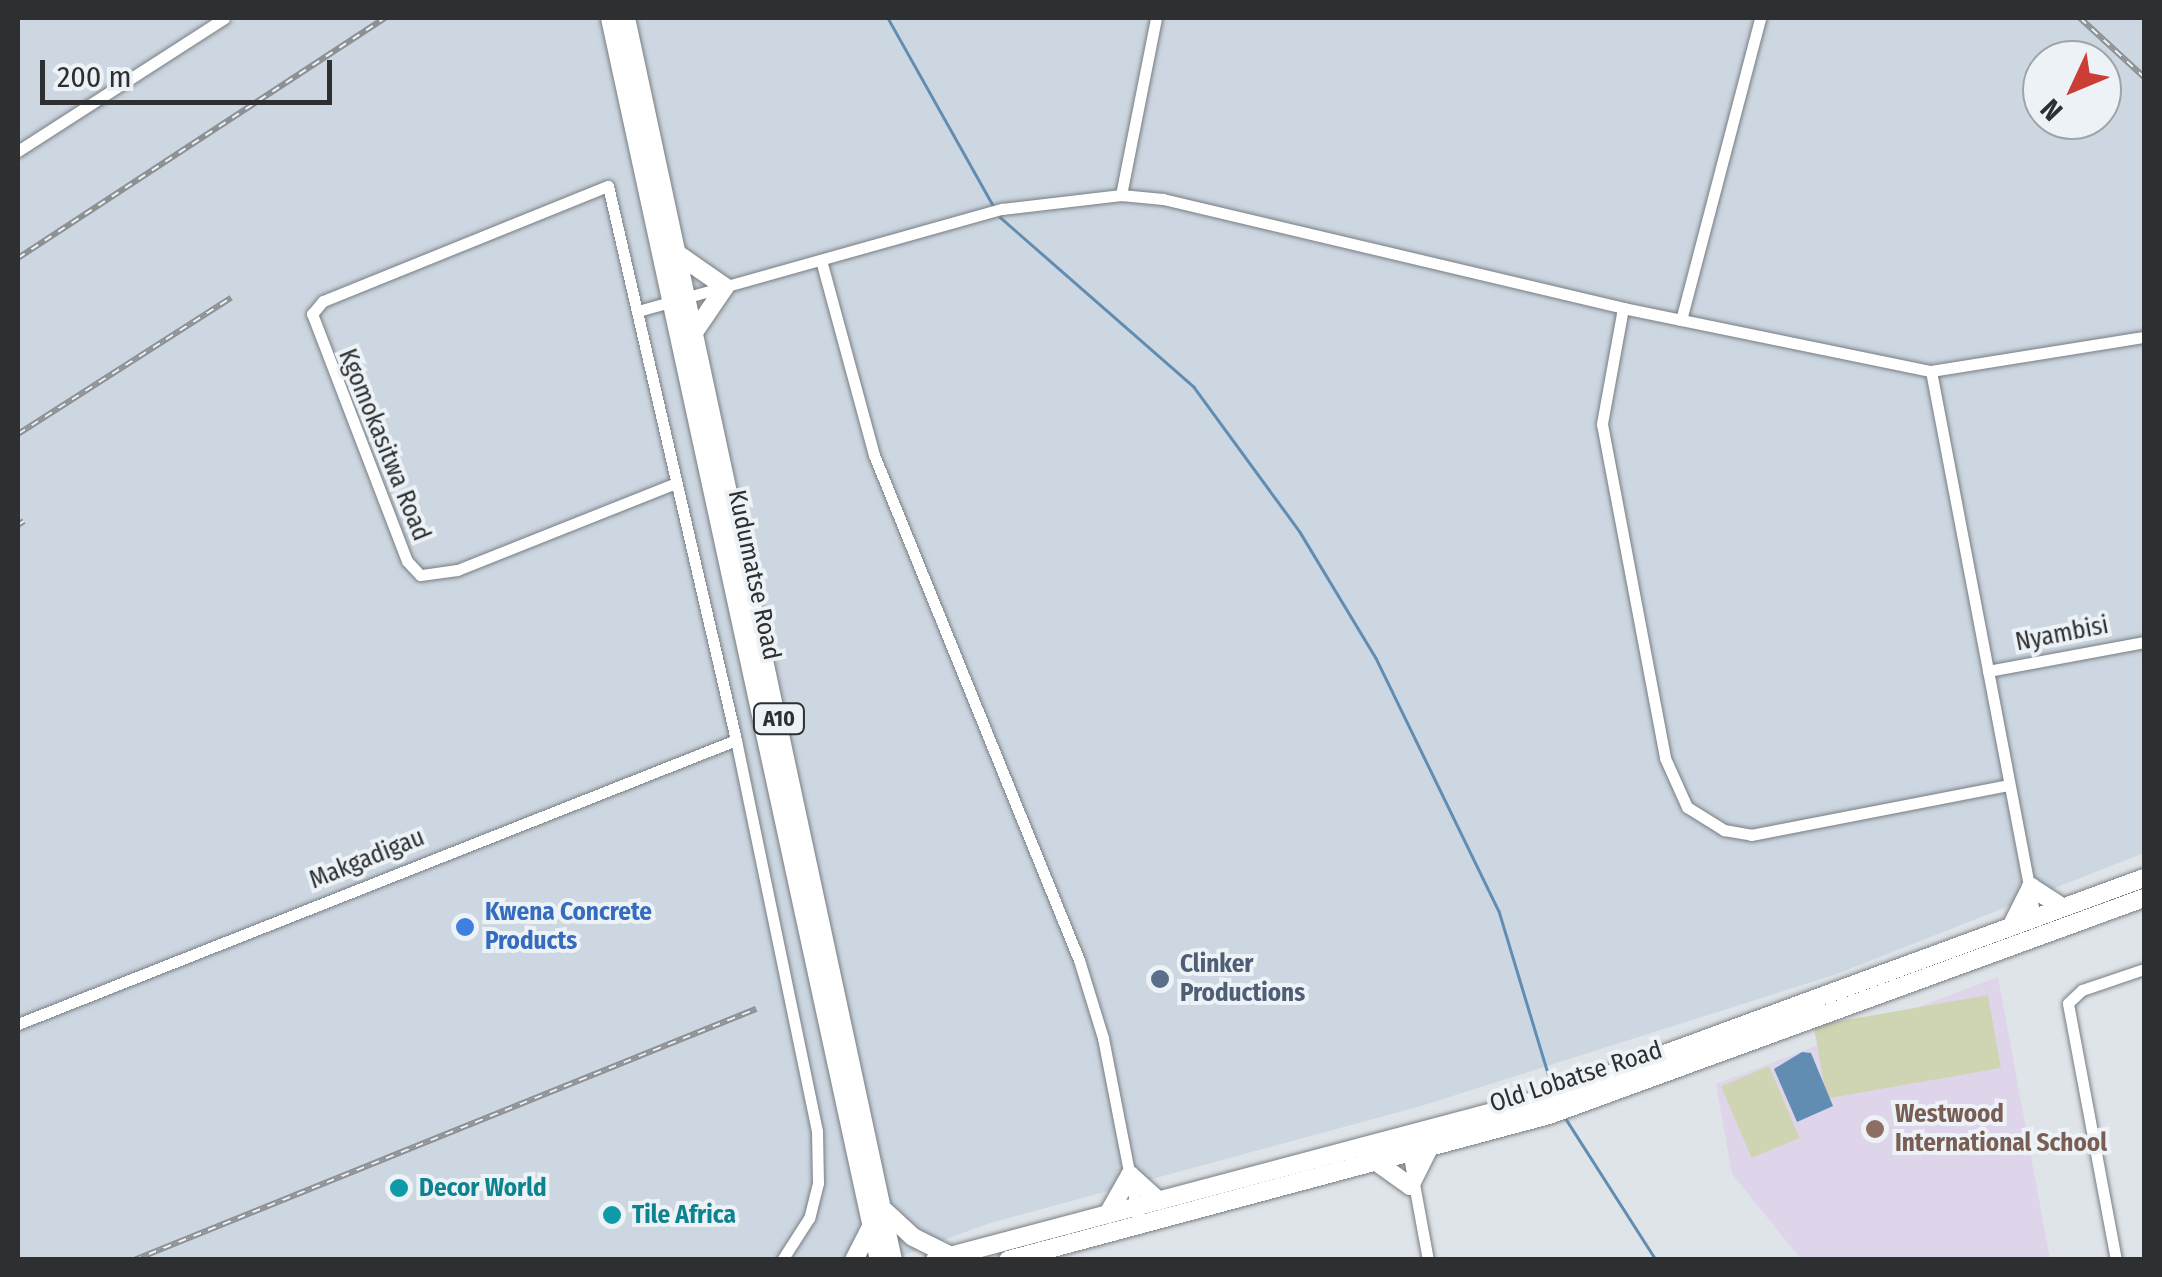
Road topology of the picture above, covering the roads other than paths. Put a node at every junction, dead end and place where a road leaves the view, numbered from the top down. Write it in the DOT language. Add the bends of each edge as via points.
graph roads {
  1 [pos="224,18"];
  2 [pos="610,18"];
  3 [pos="626,18"];
  4 [pos="1156,18"];
  5 [pos="1760,18"];
  6 [pos="18,150"];
  7 [pos="654,183"];
  8 [pos="1122,195"];
  9 [pos="679,255"];
  10 [pos="821,260"];
  11 [pos="724,288"];
  12 [pos="688,298"];
  13 [pos="668,303"];
  14 [pos="1623,308"];
  15 [pos="638,311"];
  16 [pos="1681,320"];
  17 [pos="696,330"];
  18 [pos="2144,337"];
  19 [pos="1931,371"];
  20 [pos="676,483"];
  21 [pos="2144,642"];
  22 [pos="1988,671"];
  23 [pos="736,740"];
  24 [pos="2009,785"];
  25 [pos="2144,878"];
  26 [pos="2031,887"];
  27 [pos="2144,898"];
  28 [pos="2062,908"];
  29 [pos="2035,918"];
  30 [pos="2054,932"];
  31 [pos="2014,936"];
  32 [pos="2144,969"];
  33 [pos="18,1024"];
  34 [pos="1407,1144"];
  35 [pos="1430,1146"];
  36 [pos="1375,1161"];
  37 [pos="1130,1176"];
  38 [pos="1410,1186"];
  39 [pos="1159,1201"];
  40 [pos="885,1210"];
  41 [pos="1108,1214"];
  42 [pos="1138,1215"];
  43 [pos="872,1226"];
  44 [pos="942,1257"];
  45 [pos="782,1260"];
  46 [pos="854,1260"];
  47 [pos="879,1260"];
  48 [pos="894,1260"];
  49 [pos="1008,1260"];
  50 [pos="1428,1260"];
  51 [pos="2116,1260"];
  1 -- 6 [label="street"];
  2 -- 7 [label="main road, Kudumatse Road / A10"];
  3 -- 7 [label="main road, Kudumatse Road / A10"];
  4 -- 8 [label="street"];
  5 -- 16 [label="street"];
  7 -- 9 [label="main road, Kudumatse Road / A10"];
  7 -- 13 [label="main road, Kudumatse Road / A10"];
  8 -- 10 [label="street" via="1002,209"];
  8 -- 14 [label="street" via="1163,198"];
  9 -- 11 [label="main road"];
  9 -- 12 [label="main road, Kudumatse Road / A10"];
  10 -- 11 [label="street"];
  10 -- 37 [label="street" via="874,455 1079,960 1103,1038"];
  11 -- 12 [label="street"];
  11 -- 17 [label="main road"];
  12 -- 13 [label="street"];
  12 -- 17 [label="main road, Kudumatse Road / A10"];
  13 -- 15 [label="street"];
  13 -- 43 [label="main road, Kudumatse Road / A10"];
  14 -- 16 [label="street"];
  14 -- 24 [label="street" via="1602,424 1665,758 1687,807 1724,830 1751,836"];
  15 -- 20 [label="street, Kgomokasitwa Road"];
  15 -- 20 [label="street, Kgomokasitwa Road" via="608,186 323,301 312,314 406,562 420,574 457,570"];
  16 -- 19 [label="street"];
  17 -- 40 [label="main road, Kudumatse Road / A10"];
  18 -- 19 [label="street"];
  19 -- 22 [label="street"];
  20 -- 23 [label="street"];
  21 -- 22 [label="street, Nyambisi"];
  22 -- 24 [label="street"];
  23 -- 33 [label="street, Makgadigau"];
  23 -- 45 [label="street" via="817,1131 818,1183 809,1218"];
  24 -- 26 [label="street"];
  25 -- 28 [label="main road"];
  26 -- 28 [label="main road"];
  26 -- 29 [label="street"];
  26 -- 31 [label="main road"];
  27 -- 30 [label="main road, Old Lobatse Road"];
  28 -- 29 [label="main road"];
  29 -- 30 [label="main road"];
  29 -- 31 [label="main road"];
  30 -- 31 [label="main road, Old Lobatse Road"];
  31 -- 34 [label="main road, Old Lobatse Road"];
  31 -- 35 [label="main road, Old Lobatse Road" via="1654,1080"];
  32 -- 51 [label="street" via="2082,990 2068,1003"];
  34 -- 35 [label="main road, Old Lobatse Road"];
  34 -- 36 [label="main road, Old Lobatse Road"];
  34 -- 38 [label="street"];
  34 -- 39 [label="main road"];
  35 -- 38 [label="main road"];
  36 -- 38 [label="main road"];
  36 -- 42 [label="main road, Old Lobatse Road"];
  37 -- 39 [label="main road"];
  37 -- 41 [label="main road"];
  37 -- 42 [label="street"];
  38 -- 50 [label="street"];
  39 -- 42 [label="main road"];
  40 -- 44 [label="main road"];
  40 -- 48 [label="main road, Kudumatse Road / A10"];
  41 -- 42 [label="main road"];
  41 -- 44 [label="main road"];
  42 -- 49 [label="main road, Old Lobatse Road"];
  43 -- 46 [label="main road"];
  43 -- 47 [label="main road, Kudumatse Road / A10"];
}
